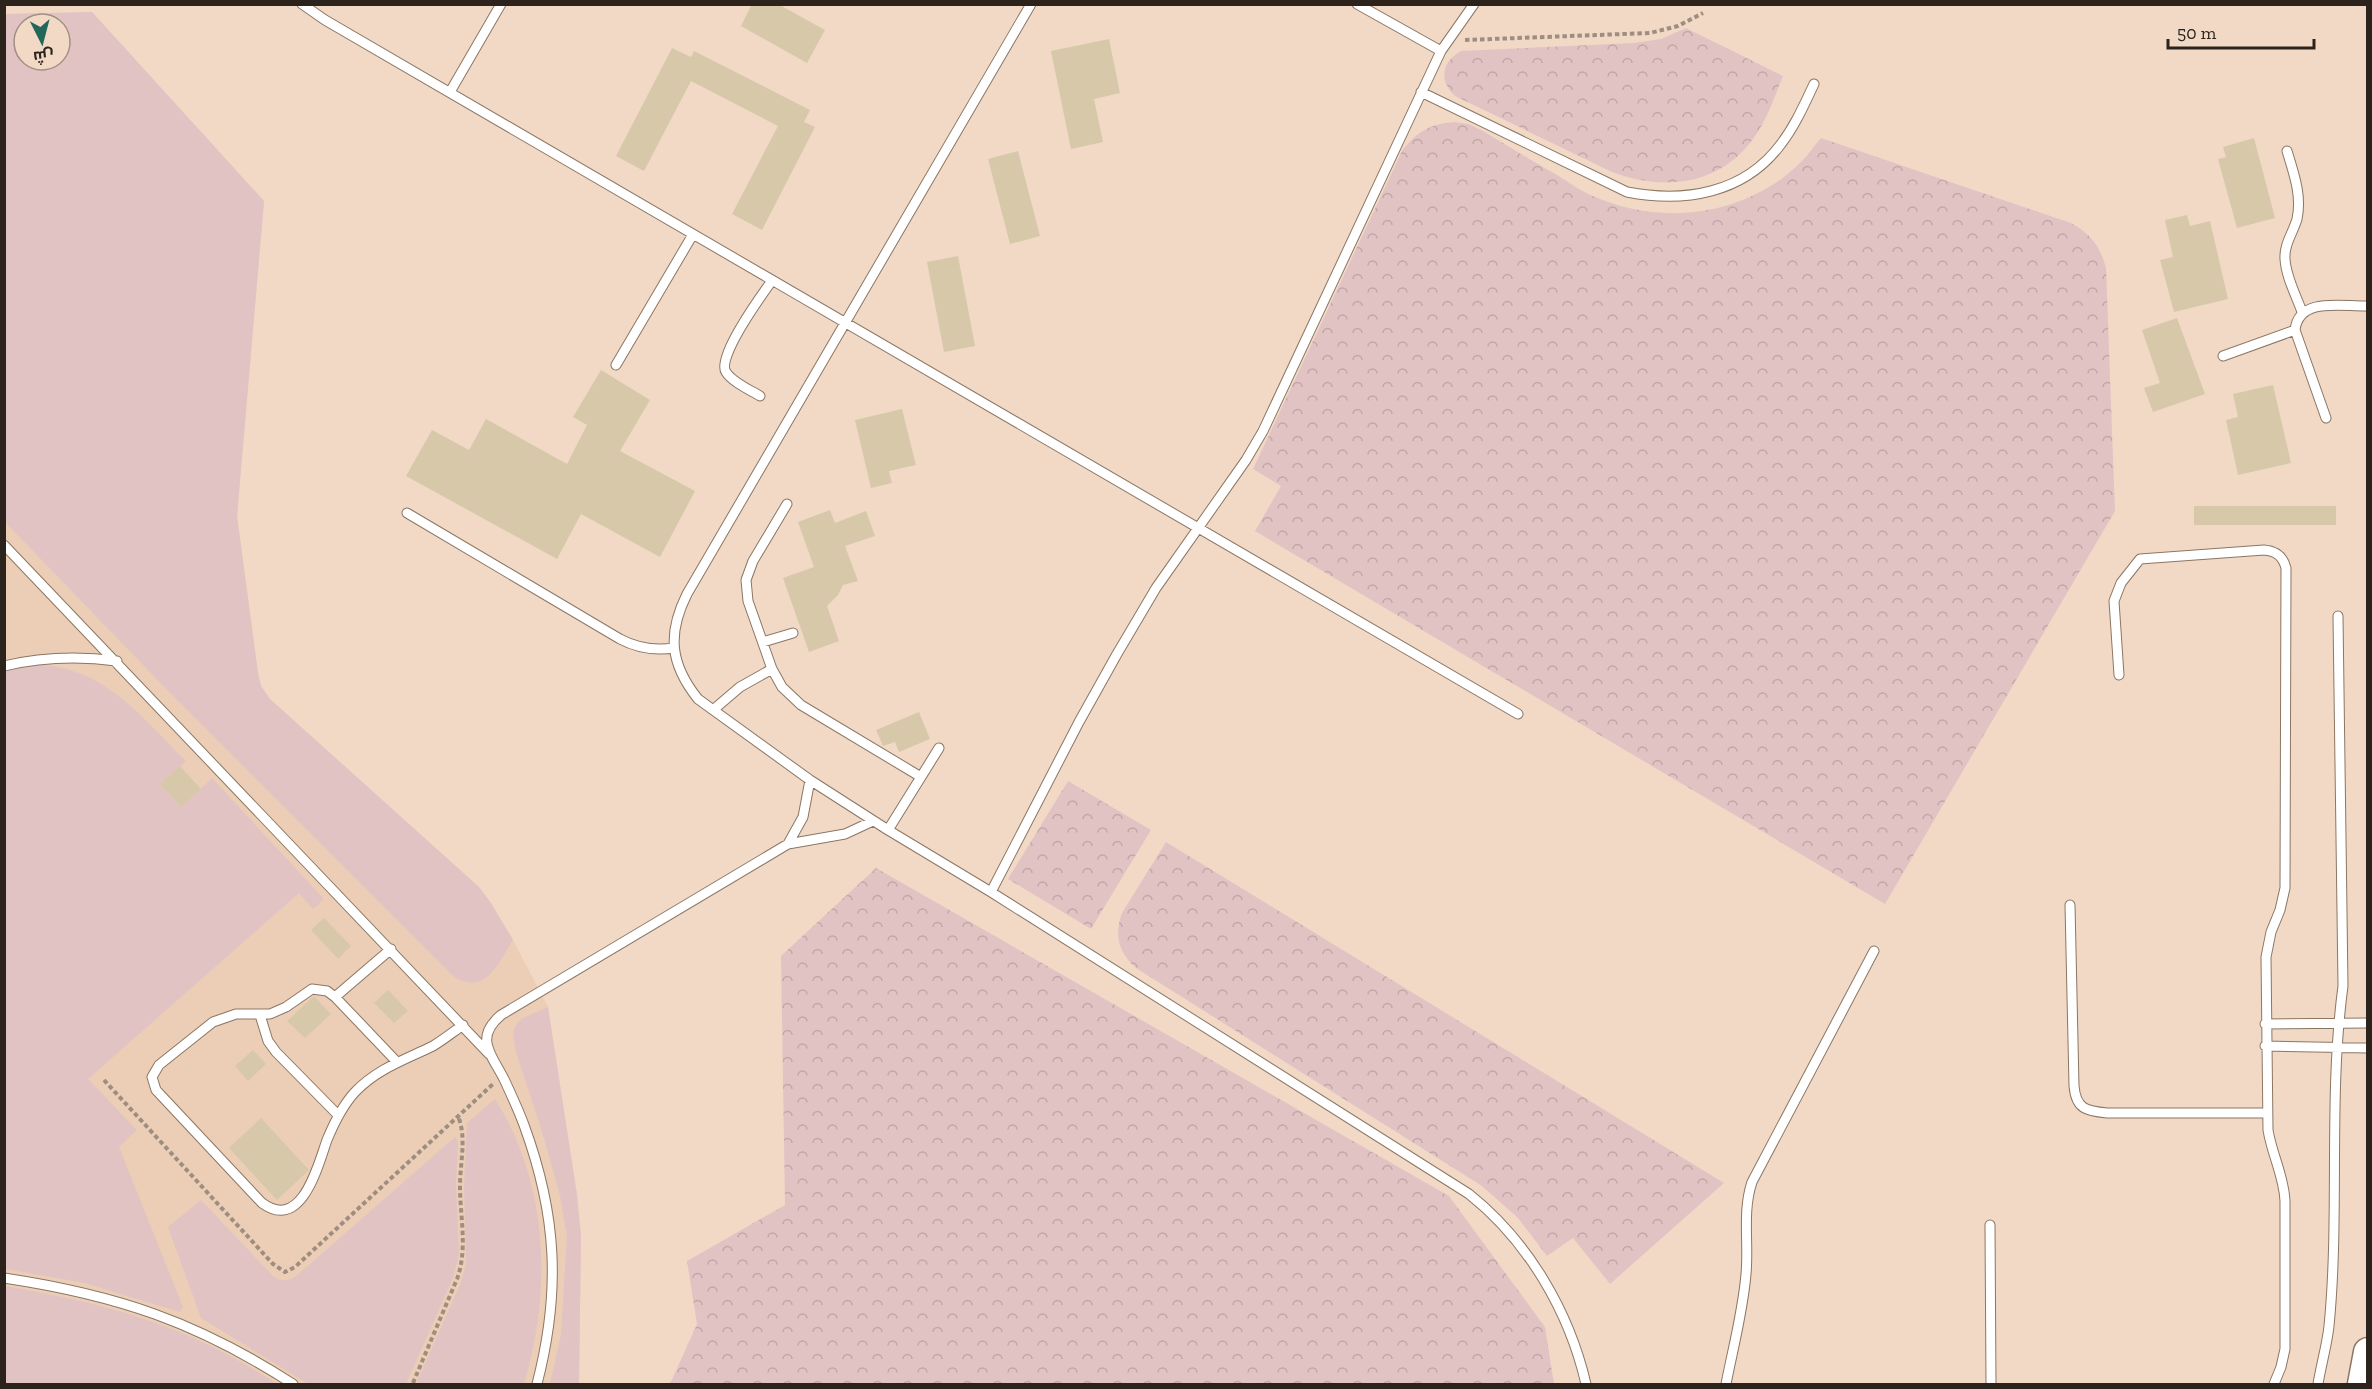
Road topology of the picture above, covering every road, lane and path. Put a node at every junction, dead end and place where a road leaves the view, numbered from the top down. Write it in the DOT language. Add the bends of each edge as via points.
graph roads {
  1 [pos="302,4"];
  2 [pos="501,4"];
  3 [pos="1031,4"];
  4 [pos="1357,4"];
  5 [pos="1474,4"];
  6 [pos="1703,13"];
  7 [pos="1449,40"];
  8 [pos="1441,51"];
  9 [pos="1814,84"];
  10 [pos="450,92"];
  11 [pos="1421,92"];
  12 [pos="2287,151"];
  13 [pos="692,236"];
  14 [pos="771,282"];
  15 [pos="2367,306"];
  16 [pos="2302,312"];
  17 [pos="845,325"];
  18 [pos="2295,330"];
  19 [pos="2223,356"];
  20 [pos="616,365"];
  21 [pos="760,396"];
  22 [pos="2326,418"];
  23 [pos="787,504"];
  24 [pos="407,513"];
  25 [pos="1197,528"];
  26 [pos="4,545"];
  27 [pos="2338,616"];
  28 [pos="794,633"];
  29 [pos="763,642"];
  30 [pos="674,648"];
  31 [pos="117,661"];
  32 [pos="4,666"];
  33 [pos="772,669"];
  34 [pos="2119,675"];
  35 [pos="713,710"];
  36 [pos="1518,714"];
  37 [pos="939,748"];
  38 [pos="921,777"];
  39 [pos="810,780"];
  40 [pos="873,821"];
  41 [pos="888,830"];
  42 [pos="788,844"];
  43 [pos="991,892"];
  44 [pos="2070,905"];
  45 [pos="391,949"];
  46 [pos="1874,951"];
  47 [pos="334,997"];
  48 [pos="260,1015"];
  49 [pos="2338,1023"];
  50 [pos="2367,1023"];
  51 [pos="2265,1024"];
  52 [pos="463,1025"];
  53 [pos="2265,1046"];
  54 [pos="2337,1047"];
  55 [pos="2367,1048"];
  56 [pos="489,1054"];
  57 [pos="396,1061"];
  58 [pos="2266,1113"];
  59 [pos="338,1115"];
  60 [pos="459,1116"];
  61 [pos="1990,1226"];
  62 [pos="4,1278"];
  63 [pos="2367,1352"];
  64 [pos="412,1383"];
  65 [pos="292,1384"];
  66 [pos="537,1384"];
  67 [pos="1586,1384"];
  68 [pos="1726,1384"];
  69 [pos="1991,1384"];
  70 [pos="2274,1384"];
  71 [pos="2318,1384"];
  72 [pos="2362,1384"];
  1 -- 10 [label="lane"];
  2 -- 10 [label="lane"];
  3 -- 17 [label="lane"];
  4 -- 8 [label="lane"];
  5 -- 7 [label="lane"];
  6 -- 7 [label="path" via="1678,26 1650,33"];
  7 -- 8 [label="lane"];
  8 -- 11 [label="lane"];
  9 -- 11 [label="lane" via="1796,123 1760,166 1711,192 1683,197 1627,192"];
  10 -- 13 [label="lane"];
  11 -- 25 [label="lane" via="1263,431"];
  12 -- 16 [label="lane" via="2296,181 2298,207 2285,262"];
  13 -- 14 [label="lane"];
  13 -- 20 [label="lane"];
  14 -- 17 [label="lane"];
  14 -- 21 [label="lane" via="723,364 725,371"];
  15 -- 16 [label="lane" via="2316,306"];
  16 -- 18 [label="lane"];
  17 -- 25 [label="lane"];
  17 -- 30 [label="lane" via="687,594 676,620"];
  18 -- 19 [label="lane"];
  18 -- 22 [label="lane"];
  23 -- 29 [label="lane" via="746,580 748,601"];
  24 -- 30 [label="lane" via="620,639 640,648"];
  25 -- 36 [label="lane"];
  25 -- 43 [label="lane" via="1097,687"];
  26 -- 31 [label="lane"];
  27 -- 49 [label="lane" via="2343,986"];
  28 -- 29 [label="lane"];
  29 -- 33 [label="lane"];
  30 -- 35 [label="lane" via="686,684"];
  31 -- 32 [label="lane" via="69,657"];
  31 -- 45 [label="lane"];
  33 -- 35 [label="lane" via="740,687"];
  33 -- 38 [label="lane" via="782,687 801,705"];
  34 -- 51 [label="lane" via="2114,601 2121,583 2140,559 2264,550 2282,557 2286,568 2284,888 2268,944"];
  35 -- 39 [label="lane"];
  37 -- 38 [label="lane"];
  38 -- 41 [label="lane"];
  39 -- 40 [label="lane"];
  39 -- 42 [label="lane" via="802,817"];
  40 -- 41 [label="lane"];
  40 -- 42 [label="lane" via="845,834"];
  41 -- 43 [label="lane"];
  42 -- 56 [label="lane" via="501,1015 488,1032"];
  43 -- 67 [label="lane" via="1447,1179 1490,1210 1524,1250 1552,1294"];
  44 -- 58 [label="lane" via="2074,1086 2080,1107 2107,1113"];
  45 -- 47 [label="lane"];
  45 -- 52 [label="lane"];
  46 -- 68 [label="lane" via="1752,1182 1745,1210 1745,1287"];
  47 -- 48 [label="lane" via="327,991 312,989 280,1010"];
  47 -- 57 [label="lane"];
  48 -- 59 [label="lane" via="276,1052"];
  48 -- 59 [label="lane" via="236,1014 213,1022 154,1070 156,1090 262,1203 281,1211 307,1192"];
  49 -- 50 [label="lane"];
  49 -- 51 [label="lane"];
  49 -- 54 [label="lane"];
  51 -- 53 [label="lane"];
  52 -- 56 [label="lane"];
  52 -- 57 [label="lane" via="435,1044"];
  53 -- 54 [label="lane"];
  53 -- 58 [label="lane"];
  54 -- 55 [label="lane"];
  54 -- 71 [label="lane" via="2329,1327"];
  56 -- 66 [label="lane" via="523,1123 550,1218 552,1292"];
  57 -- 59 [label="lane" via="373,1075"];
  58 -- 70 [label="lane" via="2285,1201 2284,1349"];
  60 -- 64 [label="path" via="463,1127 462,1263"];
  61 -- 69 [label="lane"];
  62 -- 65 [label="lane" via="83,1292 169,1318 224,1343"];
  63 -- 72 [label="main road"];
}
